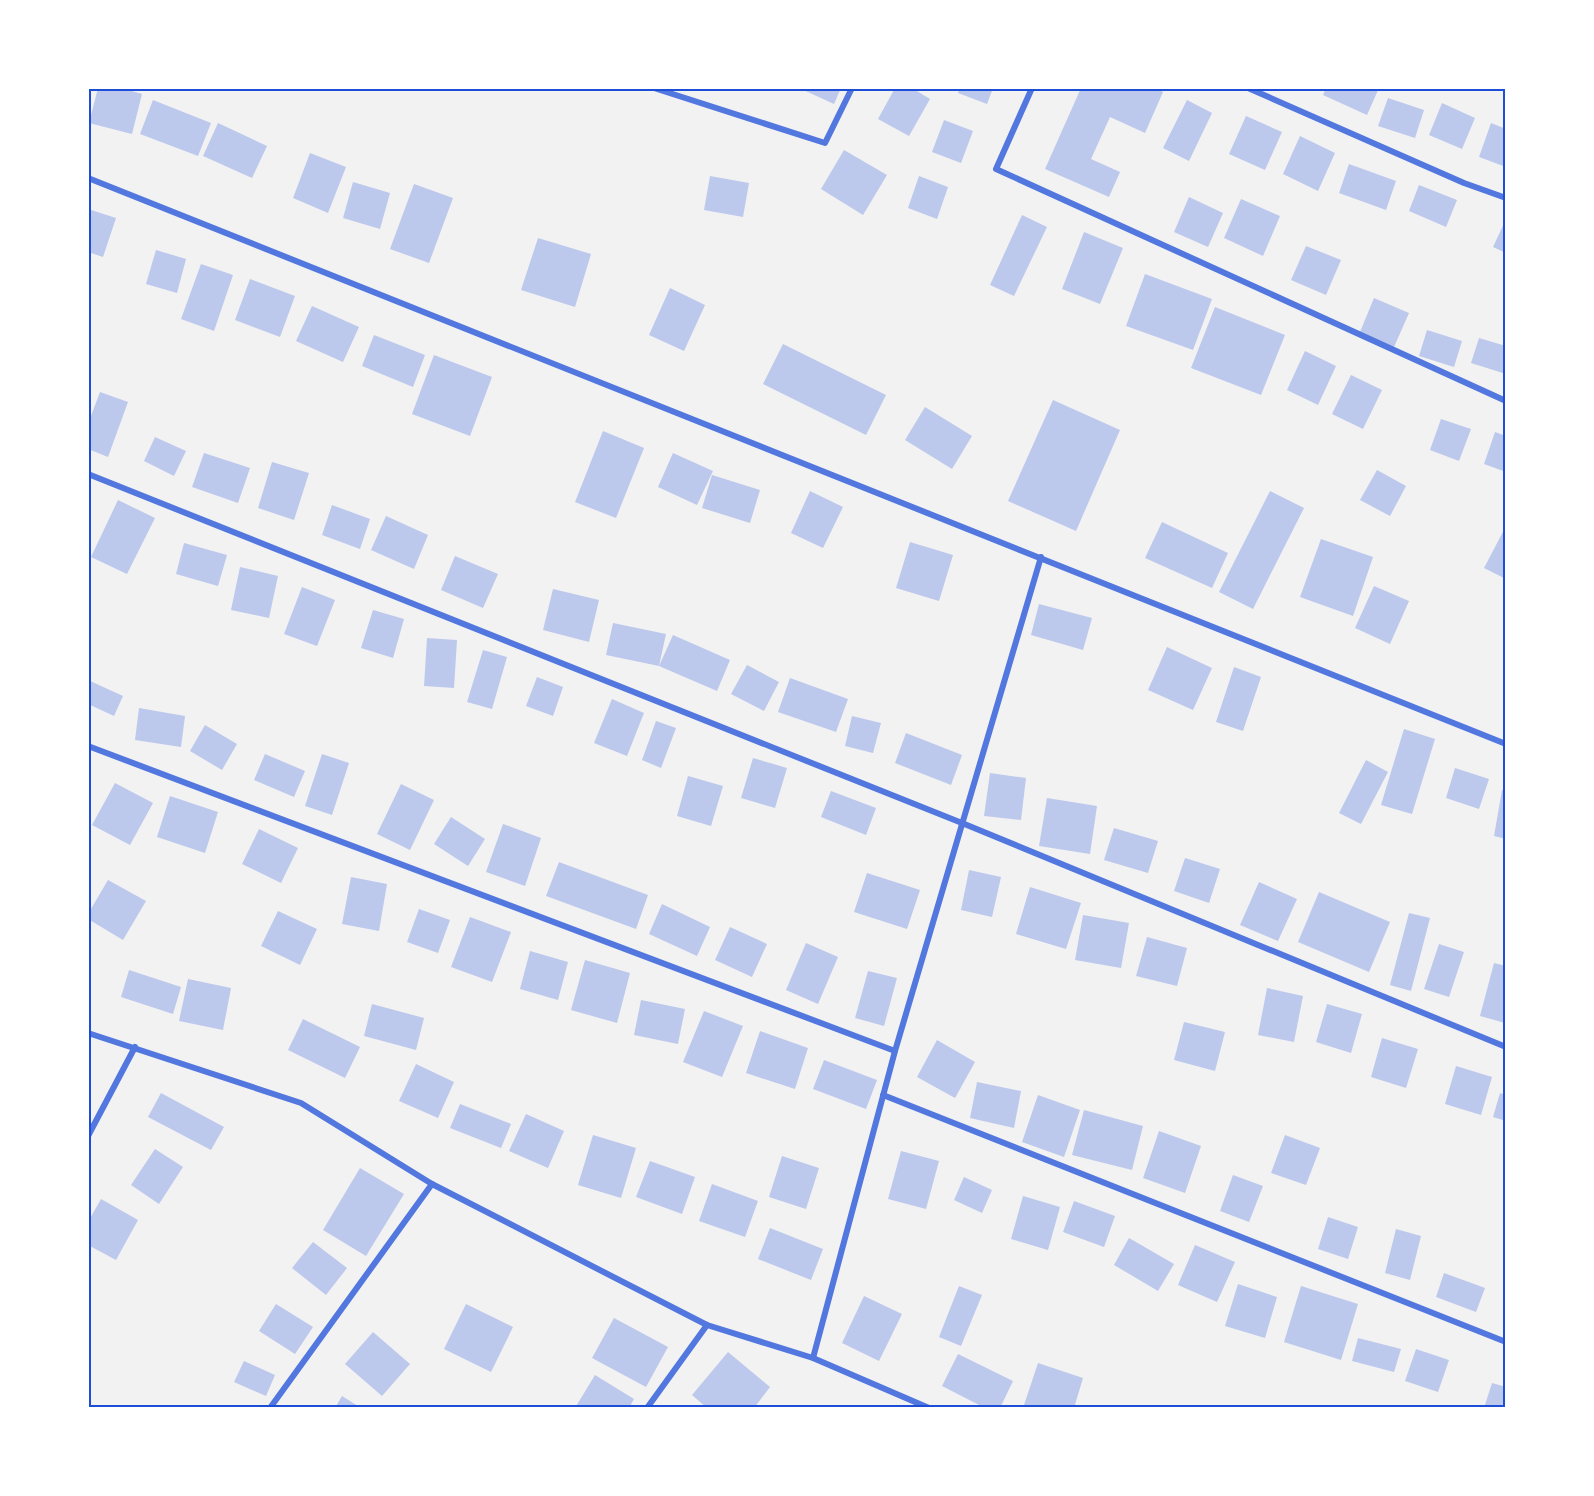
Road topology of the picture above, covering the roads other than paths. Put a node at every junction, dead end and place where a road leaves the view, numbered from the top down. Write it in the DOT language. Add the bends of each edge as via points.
graph roads {
  1 [pos="654,88"];
  2 [pos="852,88"];
  3 [pos="1032,88"];
  4 [pos="1248,88"];
  5 [pos="88,178"];
  6 [pos="1506,198"];
  7 [pos="1506,401"];
  8 [pos="88,474"];
  9 [pos="1041,557"];
  10 [pos="1506,744"];
  11 [pos="88,746"];
  12 [pos="962,823"];
  13 [pos="88,1033"];
  14 [pos="135,1047"];
  15 [pos="1506,1047"];
  16 [pos="895,1052"];
  17 [pos="883,1095"];
  18 [pos="88,1136"];
  19 [pos="432,1184"];
  20 [pos="707,1325"];
  21 [pos="1506,1342"];
  22 [pos="813,1358"];
  23 [pos="270,1407"];
  24 [pos="647,1407"];
  25 [pos="928,1407"];
  1 -- 2 [label="street" via="825,143"];
  3 -- 7 [label="street" via="996,169"];
  4 -- 6 [label="street"];
  5 -- 9 [label="street"];
  8 -- 12 [label="street"];
  9 -- 10 [label="street"];
  9 -- 12 [label="street"];
  11 -- 16 [label="street"];
  12 -- 15 [label="street"];
  12 -- 16 [label="street"];
  13 -- 14 [label="street"];
  14 -- 18 [label="street"];
  14 -- 19 [label="street" via="301,1103"];
  16 -- 17 [label="street"];
  17 -- 21 [label="street"];
  17 -- 22 [label="street"];
  19 -- 20 [label="street"];
  19 -- 23 [label="street"];
  20 -- 22 [label="street"];
  20 -- 24 [label="street"];
  22 -- 25 [label="street"];
}
